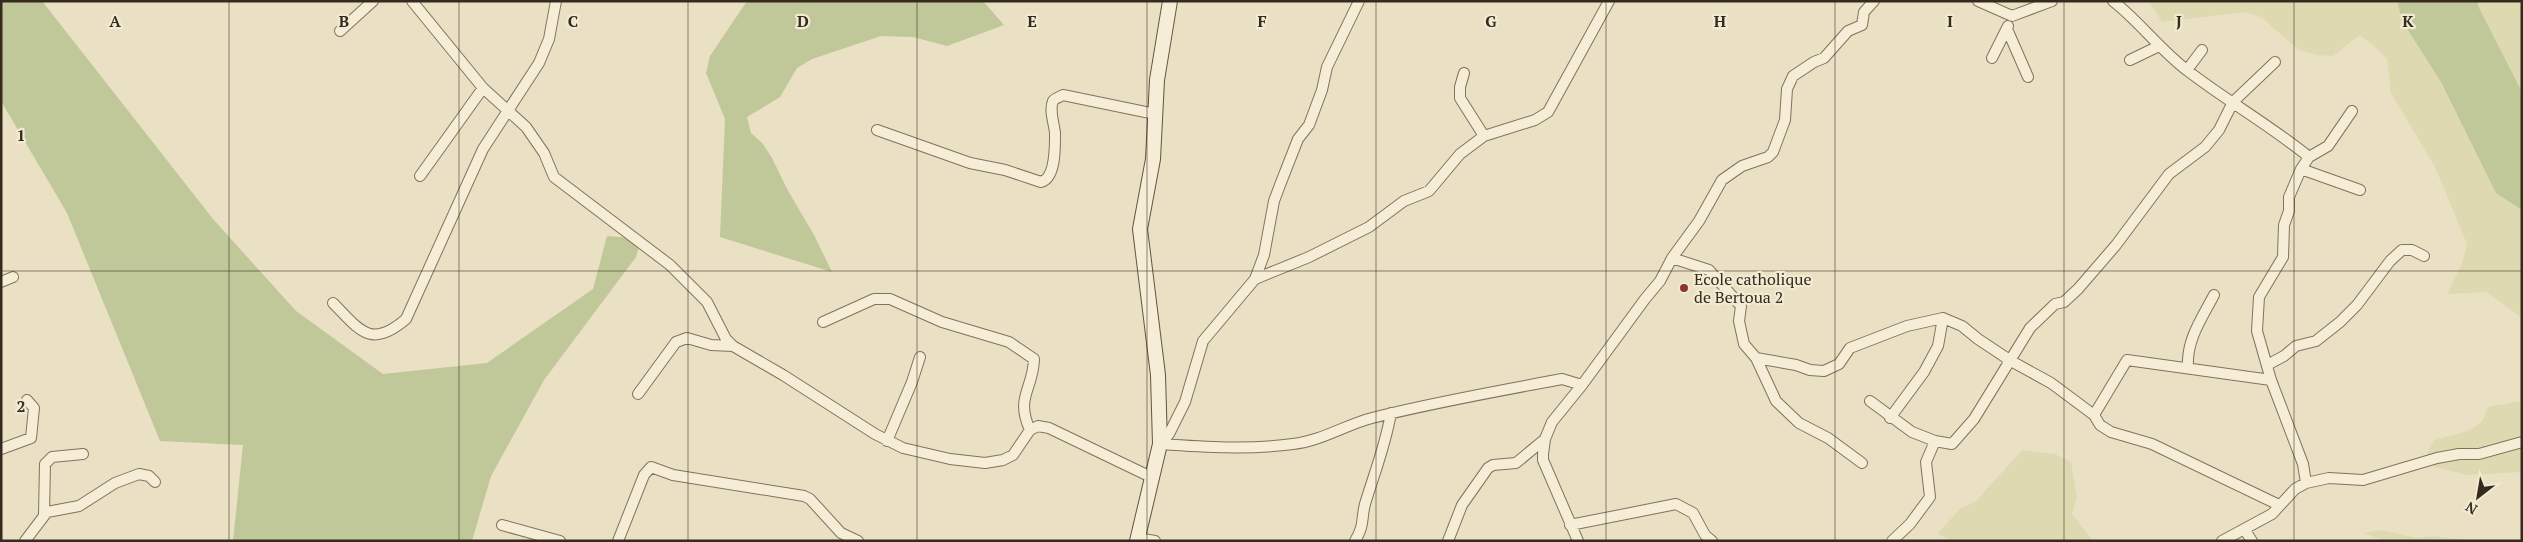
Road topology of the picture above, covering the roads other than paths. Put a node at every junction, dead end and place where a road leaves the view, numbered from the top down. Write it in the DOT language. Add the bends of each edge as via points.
graph roads {
  1 [pos="373,1"];
  2 [pos="412,1"];
  3 [pos="556,1"];
  4 [pos="1170,1"];
  5 [pos="1359,1"];
  6 [pos="1609,1"];
  7 [pos="1874,1"];
  8 [pos="1978,1"];
  9 [pos="2052,1"];
  10 [pos="2113,1"];
  11 [pos="2006,14"];
  12 [pos="2007,29"];
  13 [pos="340,30"];
  14 [pos="2160,46"];
  15 [pos="2202,50"];
  16 [pos="1992,58"];
  17 [pos="2130,60"];
  18 [pos="2275,62"];
  19 [pos="2187,70"];
  20 [pos="1464,73"];
  21 [pos="2028,77"];
  22 [pos="483,88"];
  23 [pos="2233,102"];
  24 [pos="507,111"];
  25 [pos="2352,111"];
  26 [pos="1155,114"];
  27 [pos="878,130"];
  28 [pos="1484,136"];
  29 [pos="2309,157"];
  30 [pos="2301,169"];
  31 [pos="420,176"];
  32 [pos="2360,190"];
  33 [pos="2424,256"];
  34 [pos="1672,258"];
  35 [pos="13,277"];
  36 [pos="1255,279"];
  37 [pos="1,282"];
  38 [pos="2214,294"];
  39 [pos="333,303"];
  40 [pos="1942,318"];
  41 [pos="823,322"];
  42 [pos="733,346"];
  43 [pos="920,358"];
  44 [pos="1756,358"];
  45 [pos="2011,361"];
  46 [pos="2267,365"];
  47 [pos="2188,368"];
  48 [pos="2271,380"];
  49 [pos="1582,385"];
  50 [pos="638,394"];
  51 [pos="27,400"];
  52 [pos="1870,401"];
  53 [pos="1391,413"];
  54 [pos="2094,415"];
  55 [pos="1890,418"];
  56 [pos="1030,430"];
  57 [pos="1545,439"];
  58 [pos="887,441"];
  59 [pos="1935,441"];
  60 [pos="2522,442"];
  61 [pos="1160,444"];
  62 [pos="1,449"];
  63 [pos="83,454"];
  64 [pos="1862,463"];
  65 [pos="1151,478"];
  66 [pos="155,482"];
  67 [pos="2306,483"];
  68 [pos="2279,505"];
  69 [pos="44,514"];
  70 [pos="502,525"];
  71 [pos="1570,525"];
  72 [pos="2244,530"];
  73 [pos="1137,540"];
  74 [pos="25,541"];
  75 [pos="560,541"];
  76 [pos="618,541"];
  77 [pos="858,541"];
  78 [pos="1155,541"];
  79 [pos="1355,541"];
  80 [pos="1448,541"];
  81 [pos="1578,541"];
  82 [pos="1712,541"];
  83 [pos="1892,541"];
  84 [pos="2222,541"];
  85 [pos="2252,541"];
  1 -- 13 [label="street"];
  2 -- 22 [label="street"];
  3 -- 24 [label="street" via="549,39 539,63"];
  4 -- 26 [label="street"];
  5 -- 36 [label="street" via="1328,67 1309,125 1298,139 1280,185 1264,255"];
  6 -- 28 [label="street" via="1548,112 1535,120"];
  7 -- 34 [label="street" via="1864,12 1862,25 1848,31 1824,58 1793,76 1773,152 1742,166 1722,180 1699,221"];
  8 -- 11 [label="street"];
  9 -- 11 [label="street" via="2015,15"];
  10 -- 14 [label="street" via="2135,18"];
  11 -- 12 [label="street"];
  12 -- 16 [label="street"];
  12 -- 21 [label="street"];
  14 -- 17 [label="street"];
  14 -- 19 [label="street"];
  15 -- 19 [label="street"];
  18 -- 23 [label="street"];
  19 -- 23 [label="street"];
  20 -- 28 [label="street" via="1460,98"];
  22 -- 24 [label="street"];
  22 -- 31 [label="street"];
  23 -- 29 [label="street"];
  23 -- 45 [label="street" via="2209,142 2169,174 2078,289 2064,302 2055,304 2030,328"];
  24 -- 39 [label="street" via="483,149 406,319 383,333 370,335 362,332"];
  24 -- 42 [label="street" via="526,127 544,153 554,177 670,265 707,302"];
  25 -- 29 [label="street" via="2328,146"];
  26 -- 27 [label="street" via="1057,97 1052,111 1055,132 1051,174 1040,182 970,163"];
  26 -- 61 [label="street" via="1153,159 1140,230 1158,374"];
  28 -- 36 [label="street" via="1460,154 1429,190 1404,201 1369,227"];
  29 -- 30 [label="street"];
  30 -- 32 [label="street"];
  30 -- 46 [label="street" via="2289,197 2283,257 2259,297 2257,332"];
  33 -- 46 [label="street" via="2412,250 2402,250 2340,322 2316,340 2296,346"];
  34 -- 44 [label="street" via="1709,270 1741,306 1739,321 1744,344"];
  34 -- 49 [label="street" via="1660,282"];
  35 -- 37 [label="street"];
  36 -- 61 [label="street" via="1203,341 1185,402 1169,434"];
  38 -- 47 [label="street" via="2193,334 2187,354"];
  40 -- 44 [label="street" via="1906,326 1850,348 1839,364 1824,371"];
  40 -- 45 [label="street" via="1962,326"];
  40 -- 55 [label="street" via="1938,346 1924,372"];
  41 -- 56 [label="street" via="874,298 890,299 942,322 1009,342 1034,359 1023,403"];
  42 -- 50 [label="street" via="711,345 687,338 676,342"];
  42 -- 58 [label="street"];
  43 -- 58 [label="street"];
  44 -- 64 [label="street" via="1776,401 1799,422"];
  45 -- 54 [label="street" via="2051,383"];
  45 -- 59 [label="street" via="1974,419 1952,444"];
  46 -- 48 [label="street"];
  47 -- 48 [label="street"];
  47 -- 54 [label="street" via="2126,360"];
  48 -- 67 [label="street" via="2303,464"];
  49 -- 53 [label="street" via="1562,379"];
  49 -- 57 [label="street" via="1552,422"];
  51 -- 62 [label="street" via="34,408 31,438"];
  52 -- 55 [label="street"];
  53 -- 61 [label="street" via="1294,444 1218,448"];
  53 -- 79 [label="street" via="1381,462 1364,510 1363,528"];
  54 -- 68 [label="street" via="2100,425 2111,432 2152,444"];
  55 -- 59 [label="street"];
  56 -- 58 [label="street" via="1014,455 985,463 950,460"];
  56 -- 65 [label="street" via="1038,426 1049,428"];
  57 -- 71 [label="street" via="1543,460"];
  57 -- 80 [label="street" via="1516,463 1488,468 1462,505"];
  59 -- 83 [label="street" via="1926,462 1930,497 1910,524"];
  60 -- 67 [label="street" via="2479,454 2437,458 2362,480 2330,478"];
  61 -- 65 [label="street"];
  63 -- 69 [label="street" via="52,457 45,464"];
  65 -- 73 [label="street"];
  66 -- 69 [label="street" via="140,474 115,483 78,506"];
  67 -- 68 [label="street"];
  68 -- 72 [label="street" via="2272,514"];
  69 -- 74 [label="street"];
  70 -- 75 [label="street"];
  71 -- 81 [label="street"];
  71 -- 82 [label="street" via="1676,504 1693,513"];
  72 -- 84 [label="street"];
  72 -- 85 [label="street"];
  73 -- 78 [label="street"];
  76 -- 77 [label="street" via="651,466 674,476 804,496 841,533"];
}
